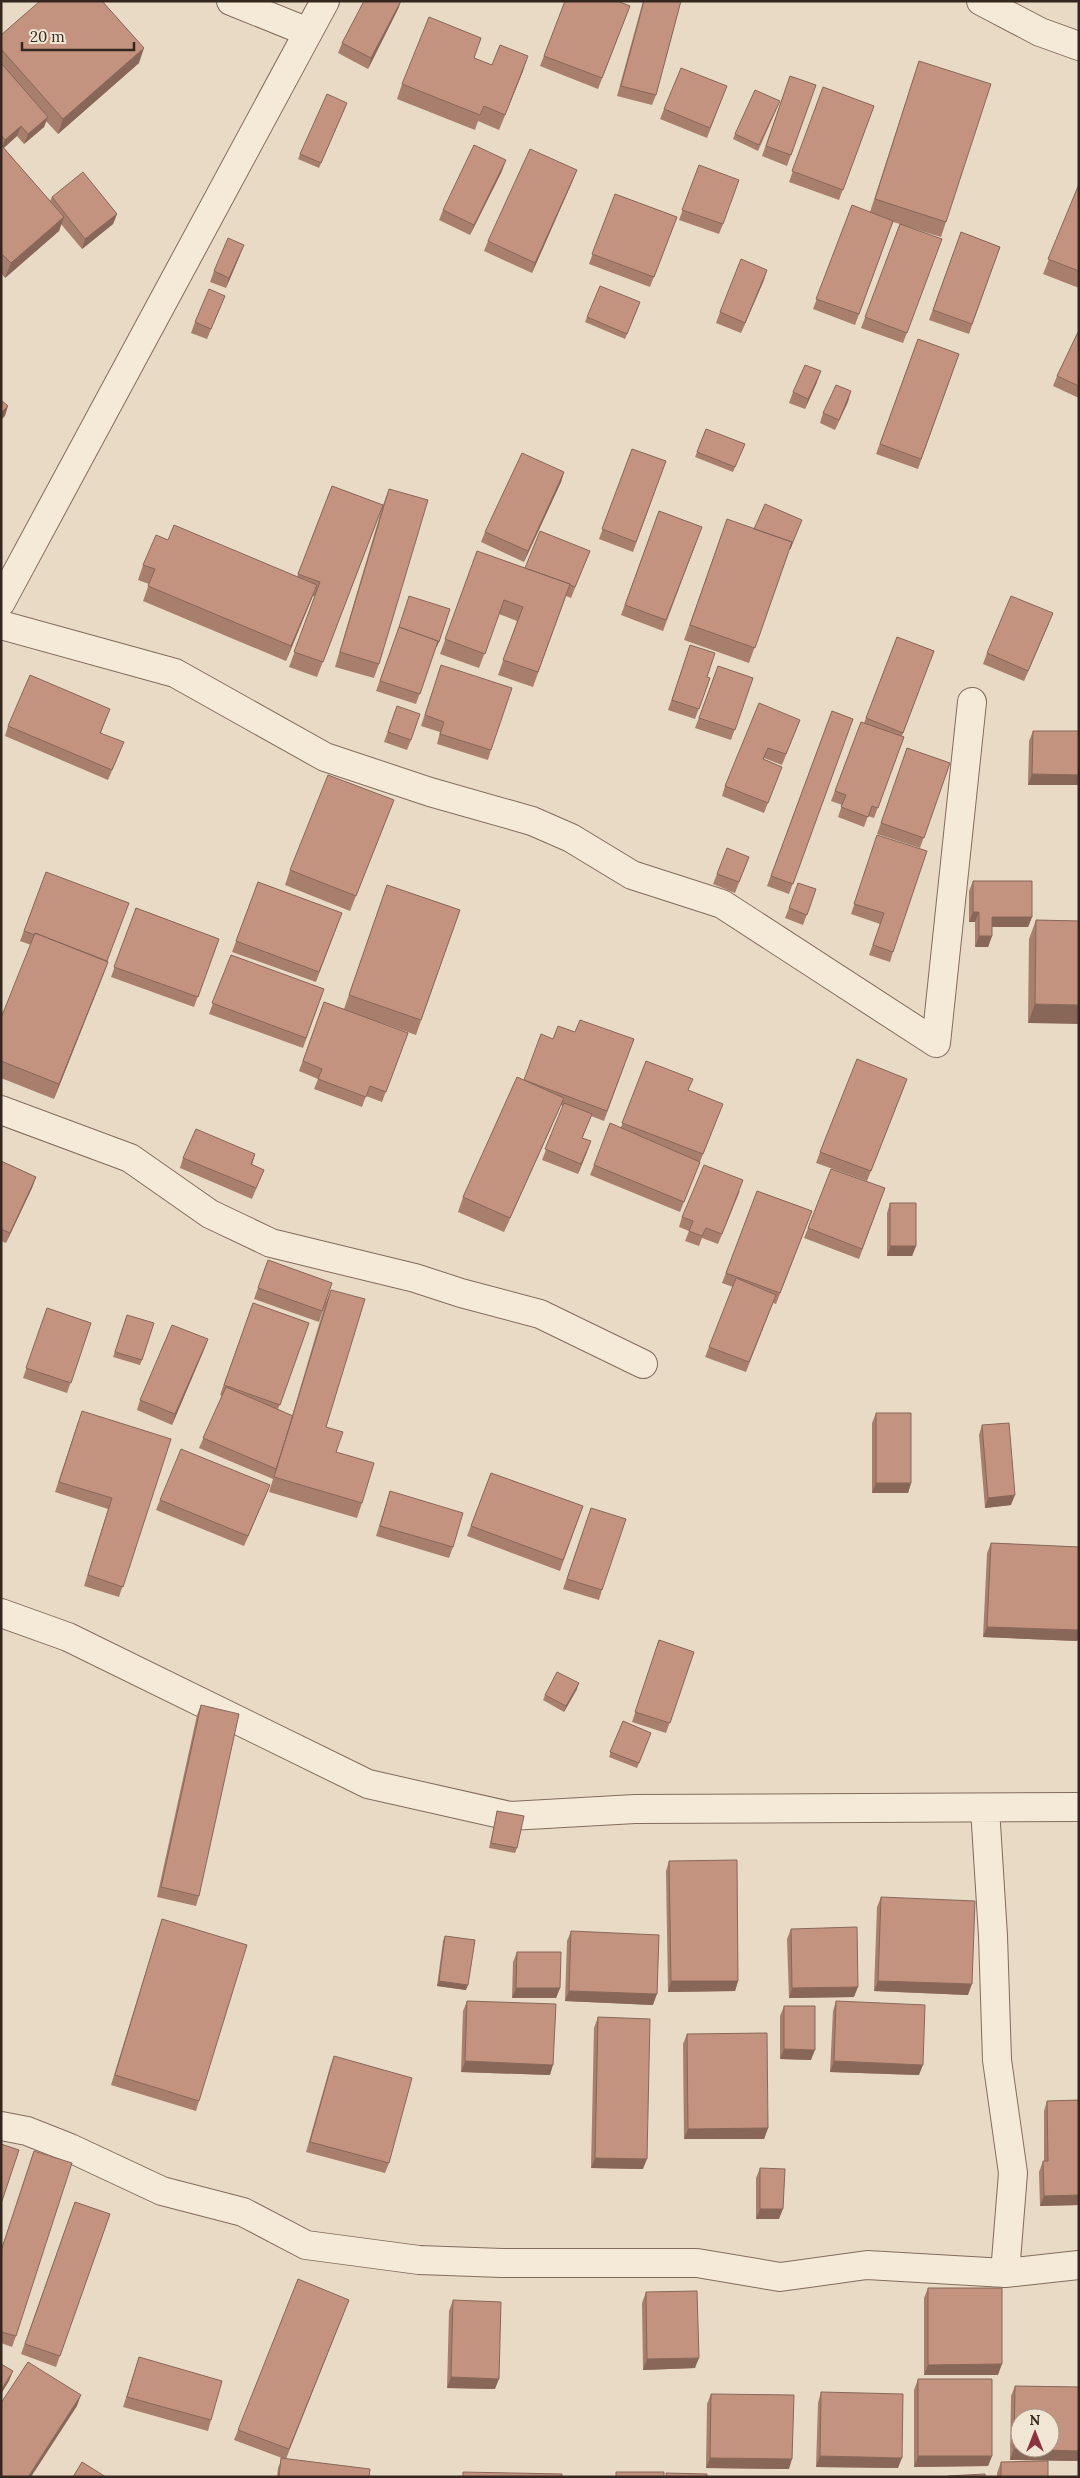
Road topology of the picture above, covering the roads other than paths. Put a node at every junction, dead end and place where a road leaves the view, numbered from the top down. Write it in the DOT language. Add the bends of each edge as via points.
graph roads {
  1 [pos="231,1"];
  2 [pos="325,1"];
  3 [pos="981,1"];
  4 [pos="308,32"];
  5 [pos="1079,46"];
  6 [pos="1,602"];
  7 [pos="1,625"];
  8 [pos="972,702"];
  9 [pos="1,1110"];
  10 [pos="643,1364"];
  11 [pos="1,1613"];
  12 [pos="1079,1807"];
  13 [pos="985,1808"];
  14 [pos="1,2126"];
  15 [pos="1079,2265"];
  16 [pos="1005,2273"];
  1 -- 4 [label="street"];
  2 -- 4 [label="street"];
  3 -- 5 [label="street" via="1040,32"];
  4 -- 6 [label="street"];
  7 -- 8 [label="street" via="175,673 325,757 532,821 571,838 632,875 722,904 936,1043"];
  9 -- 10 [label="street" via="130,1158 210,1214 271,1243 415,1278 540,1314"];
  11 -- 13 [label="street" via="68,1637 368,1784 510,1816 635,1809"];
  12 -- 13 [label="street"];
  13 -- 16 [label="street" via="997,2060 1013,2173"];
  14 -- 16 [label="street" via="27,2131 70,2148 162,2192 243,2212 306,2246 419,2260 697,2263 780,2276 867,2265"];
  15 -- 16 [label="street"];
}
